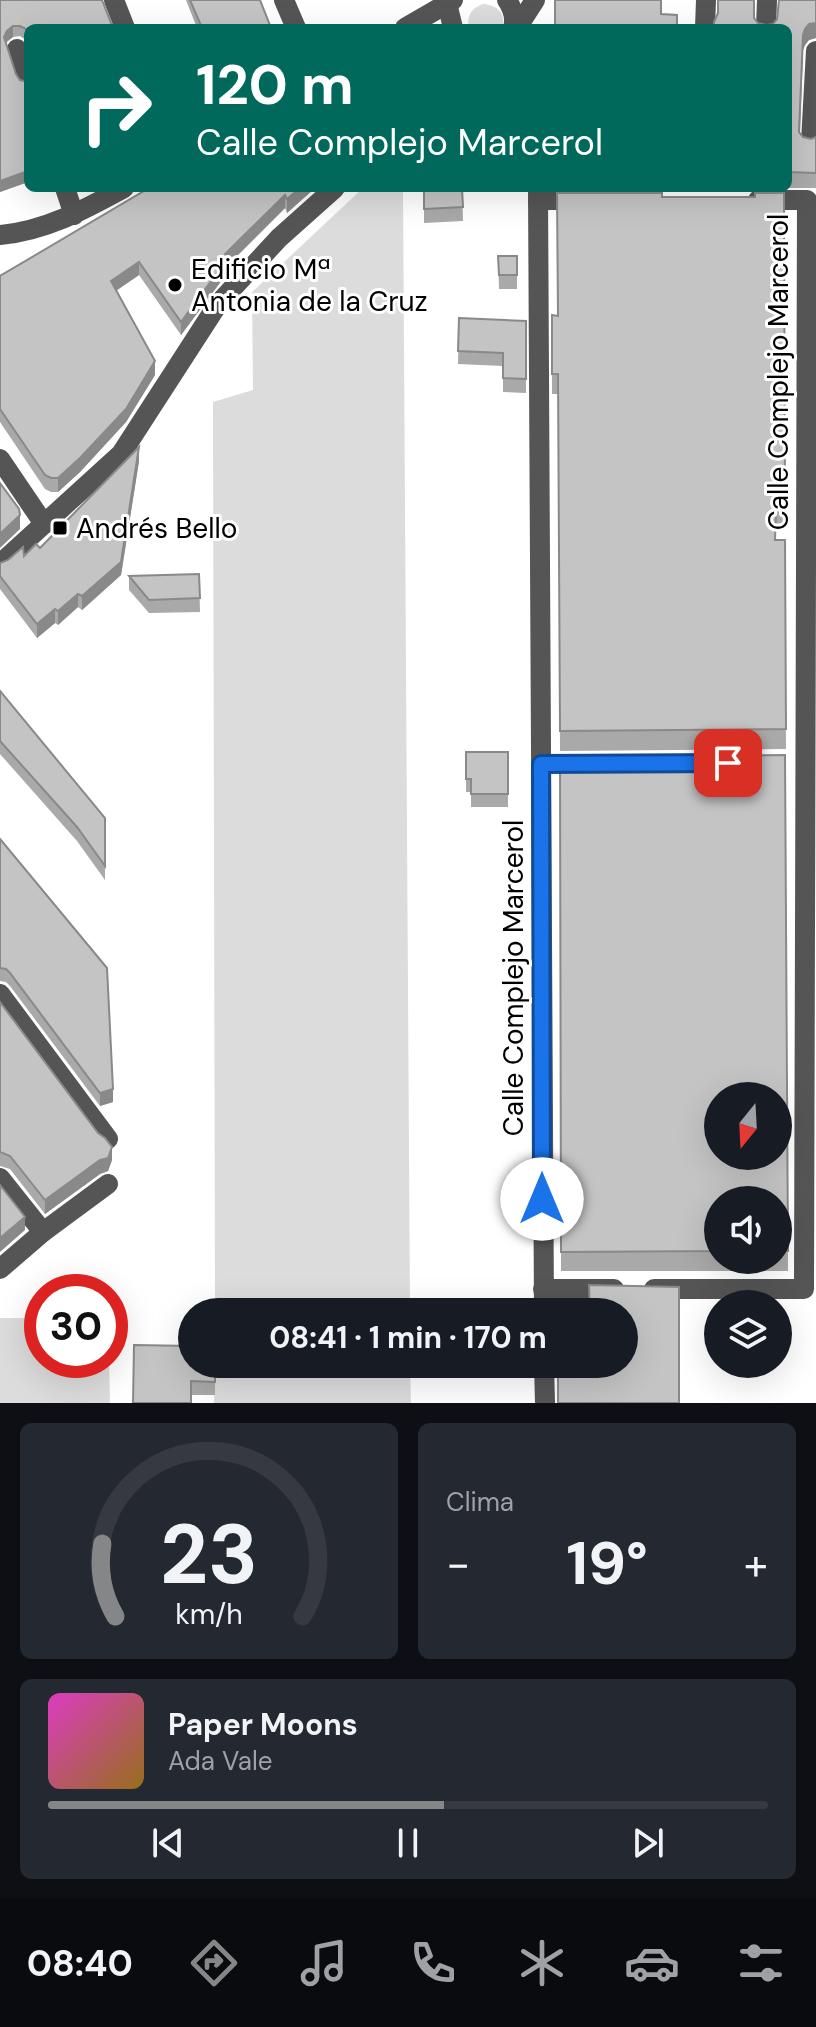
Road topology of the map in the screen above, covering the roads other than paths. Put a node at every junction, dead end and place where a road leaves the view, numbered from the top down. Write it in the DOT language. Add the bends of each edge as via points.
graph roads {
  1 [pos="114,0"];
  2 [pos="284,0"];
  3 [pos="507,0"];
  4 [pos="535,0"];
  5 [pos="706,0"];
  6 [pos="767,0"];
  7 [pos="450,2"];
  8 [pos="123,24"];
  9 [pos="294,24"];
  10 [pos="412,24"];
  11 [pos="453,24"];
  12 [pos="515,24"];
  13 [pos="518,24"];
  14 [pos="536,24"];
  15 [pos="705,24"];
  16 [pos="766,24"];
  17 [pos="17,49"];
  18 [pos="816,51"];
  19 [pos="24,69"];
  20 [pos="811,142"];
  21 [pos="66,192"];
  22 [pos="117,192"];
  23 [pos="331,192"];
  24 [pos="538,194"];
  25 [pos="597,200"];
  26 [pos="732,200"];
  27 [pos="74,215"];
  28 [pos="0,235"];
  29 [pos="0,459"];
  30 [pos="44,524"];
  31 [pos="0,564"];
  32 [pos="784,762"];
  33 [pos="807,762"];
  34 [pos="0,994"];
  35 [pos="108,1139"];
  36 [pos="0,1178"];
  37 [pos="108,1184"];
  38 [pos="43,1232"];
  39 [pos="0,1269"];
  40 [pos="543,1289"];
  41 [pos="543,1298"];
  42 [pos="544,1378"];
  43 [pos="545,1403"];
  1 -- 8 [label="street"];
  2 -- 9 [label="street"];
  3 -- 12 [label="street"];
  4 -- 13 [label="street"];
  4 -- 14 [label="street"];
  5 -- 15 [label="street"];
  6 -- 16 [label="street"];
  7 -- 10 [label="street"];
  7 -- 11 [label="street"];
  17 -- 19 [label="street"];
  18 -- 20 [label="street"];
  21 -- 27 [label="street"];
  22 -- 27 [label="street"];
  23 -- 30 [label="street" via="218,304 121,454"];
  24 -- 25 [label="street, Calle Complejo Marcerol"];
  24 -- 40 [label="street, Calle Complejo Marcerol" via="550,764"];
  26 -- 33 [label="street, Calle Complejo Marcerol" via="807,200"];
  27 -- 28 [label="street"];
  29 -- 30 [label="street"];
  30 -- 31 [label="street"];
  32 -- 33 [label="street"];
  33 -- 40 [label="street, Calle Complejo Marcerol" via="804,1289"];
  34 -- 35 [label="street"];
  36 -- 38 [label="street"];
  37 -- 38 [label="street"];
  38 -- 39 [label="street"];
  40 -- 41 [label="street, Calle Complejo Marcerol"];
  42 -- 43 [label="street"];
}
